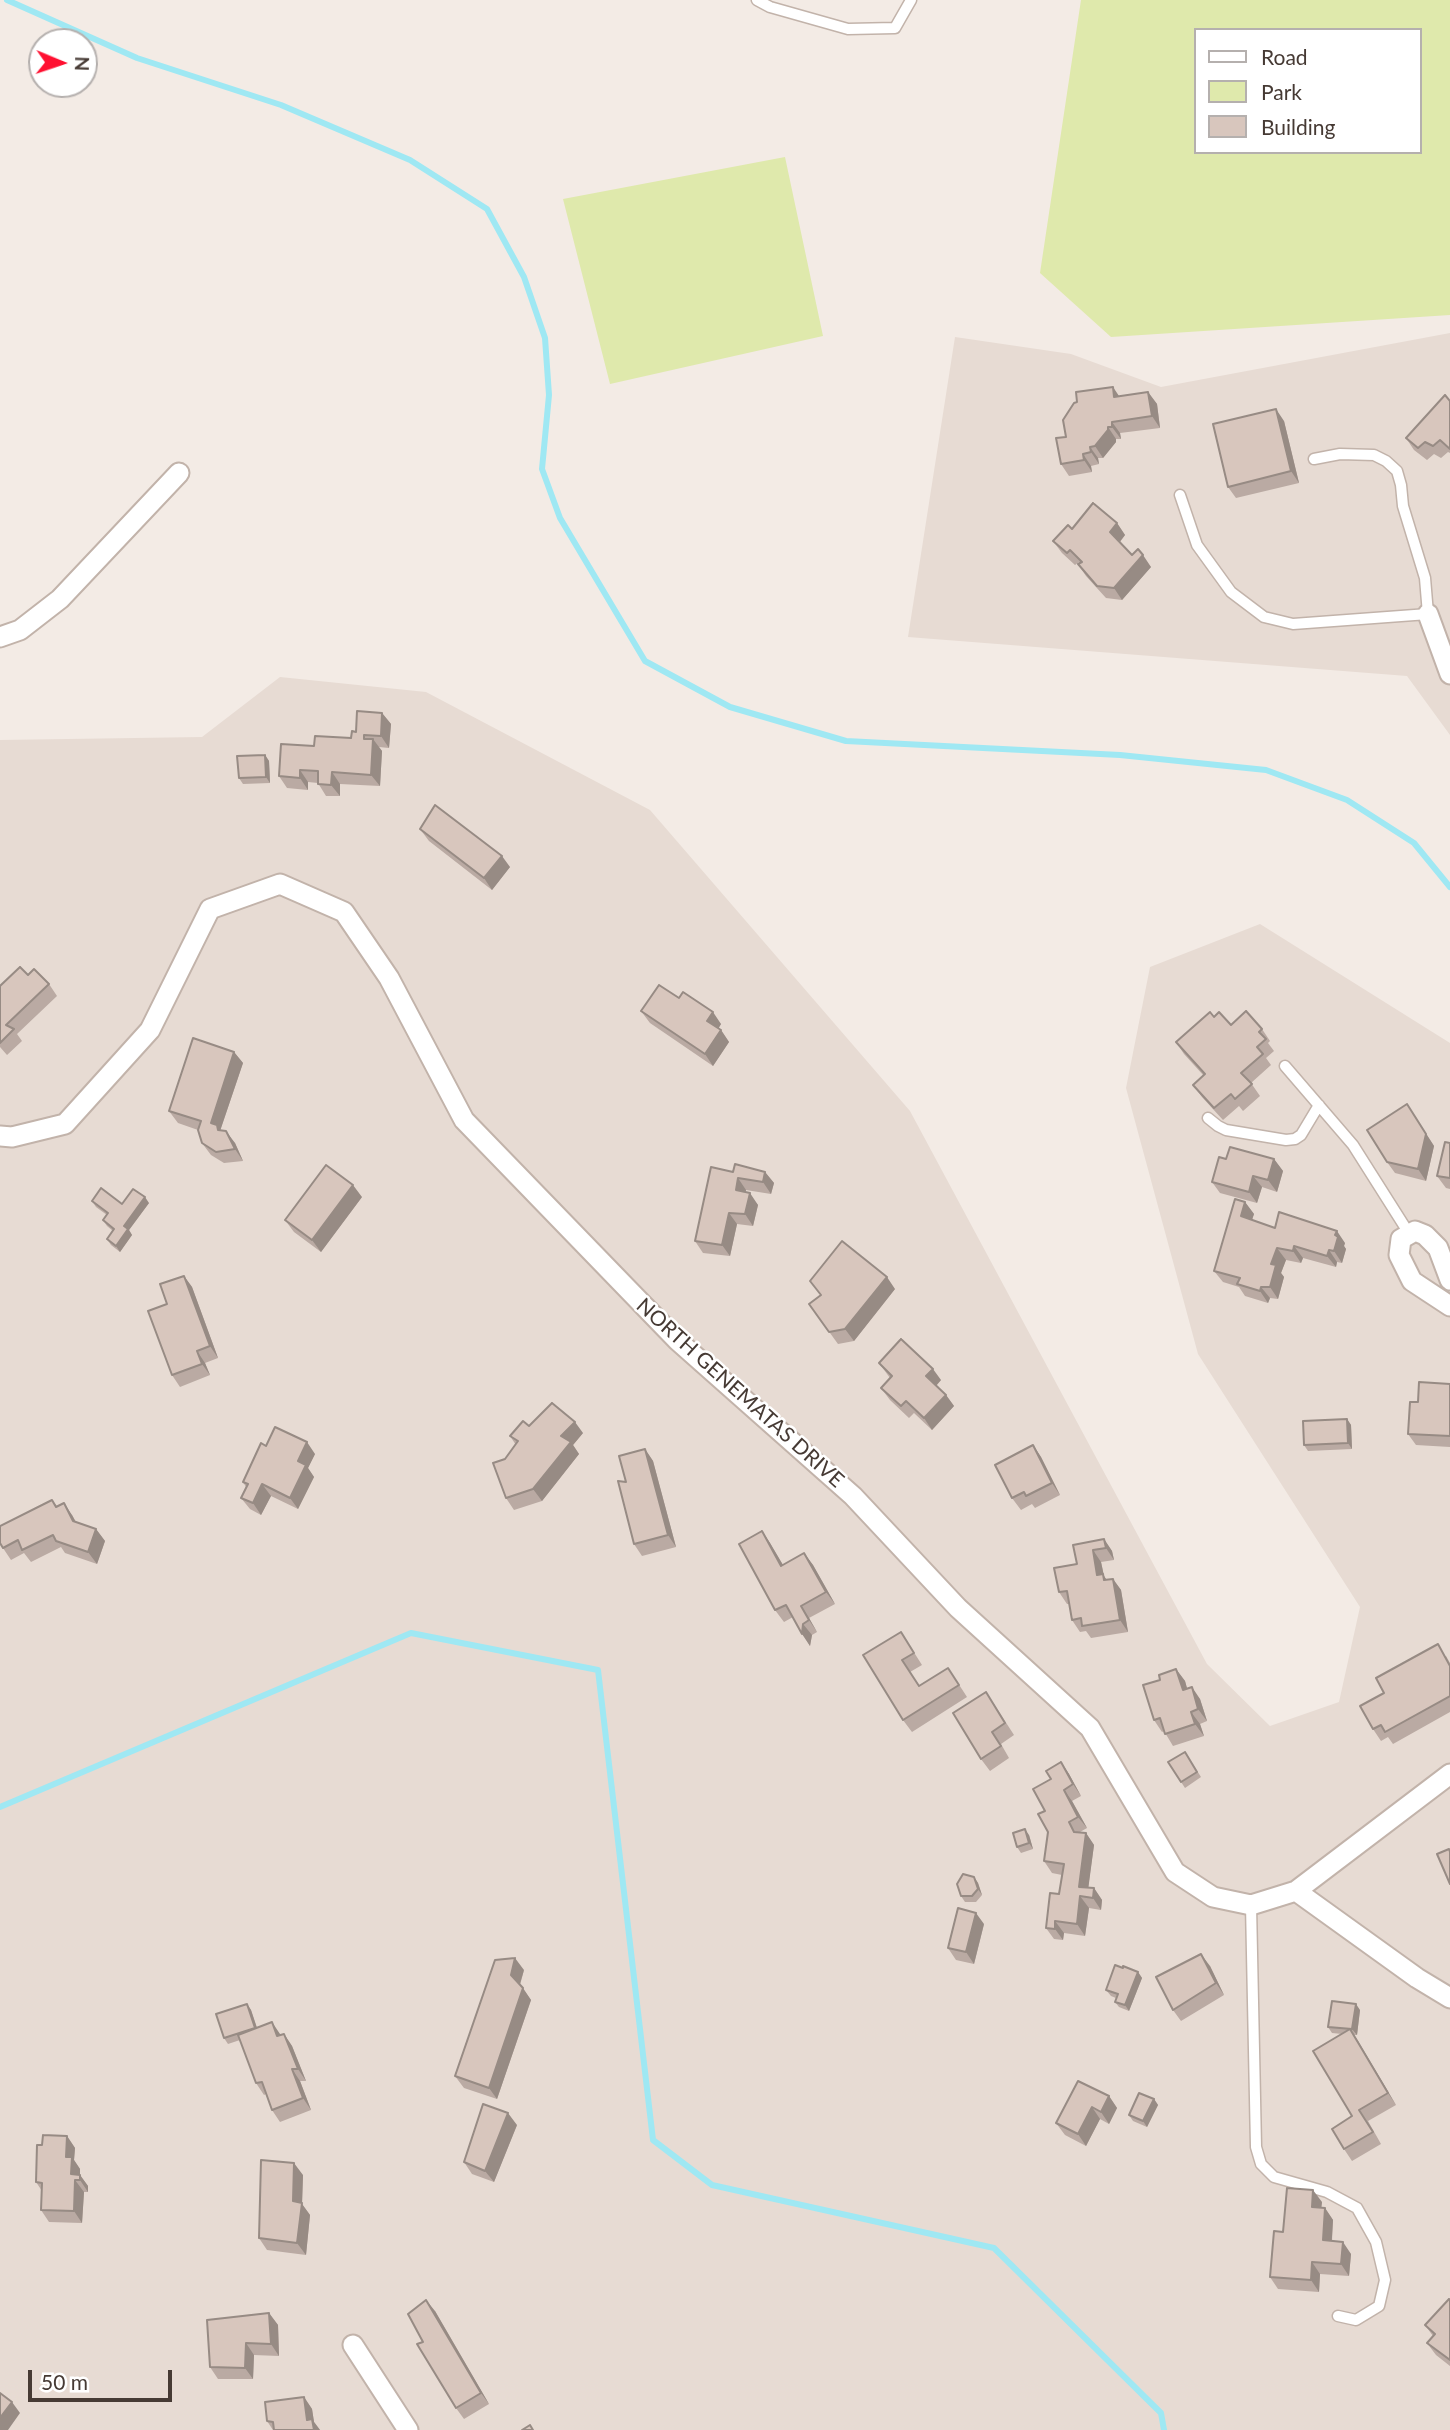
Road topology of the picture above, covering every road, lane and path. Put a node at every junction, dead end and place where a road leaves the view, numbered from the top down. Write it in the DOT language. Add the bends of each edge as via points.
graph roads {
  1 [pos="757,0"];
  2 [pos="911,0"];
  3 [pos="1314,459"];
  4 [pos="179,473"];
  5 [pos="1180,495"];
  6 [pos="1428,614"];
  7 [pos="0,637"];
  8 [pos="1450,674"];
  9 [pos="1285,1066"];
  10 [pos="1319,1105"];
  11 [pos="1208,1118"];
  12 [pos="0,1136"];
  13 [pos="1409,1234"];
  14 [pos="1450,1280"];
  15 [pos="1450,1306"];
  16 [pos="1450,1774"];
  17 [pos="1296,1891"];
  18 [pos="1251,1905"];
  19 [pos="1450,1998"];
  20 [pos="1338,2316"];
  21 [pos="353,2345"];
  22 [pos="408,2430"];
  1 -- 2 [label="lane" via="848,29 895,28"];
  3 -- 6 [label="lane" via="1374,455 1397,471 1425,579"];
  4 -- 7 [label="street" via="60,598 20,630"];
  5 -- 6 [label="lane" via="1197,545 1231,592 1264,617 1293,624"];
  6 -- 8 [label="street"];
  9 -- 10 [label="lane"];
  10 -- 11 [label="lane" via="1295,1139 1226,1130"];
  10 -- 13 [label="lane" via="1353,1145"];
  12 -- 18 [label="street, NORTH GENEMATAS DRIVE" via="65,1124 150,1030 210,909 280,884 344,912 389,978 464,1120 678,1341 853,1496 958,1608 1090,1728 1175,1872 1213,1897"];
  13 -- 14 [label="street" via="1425,1235 1438,1248"];
  13 -- 15 [label="street" via="1401,1239 1399,1255 1412,1281"];
  16 -- 17 [label="street, NORTH GENEMATAS DRIVE"];
  17 -- 18 [label="street, NORTH GENEMATAS DRIVE"];
  17 -- 19 [label="street"];
  18 -- 20 [label="lane" via="1255,2123 1261,2164 1274,2177 1327,2192 1357,2208 1376,2242 1385,2280 1379,2305 1356,2320"];
  21 -- 22 [label="street"];
}
